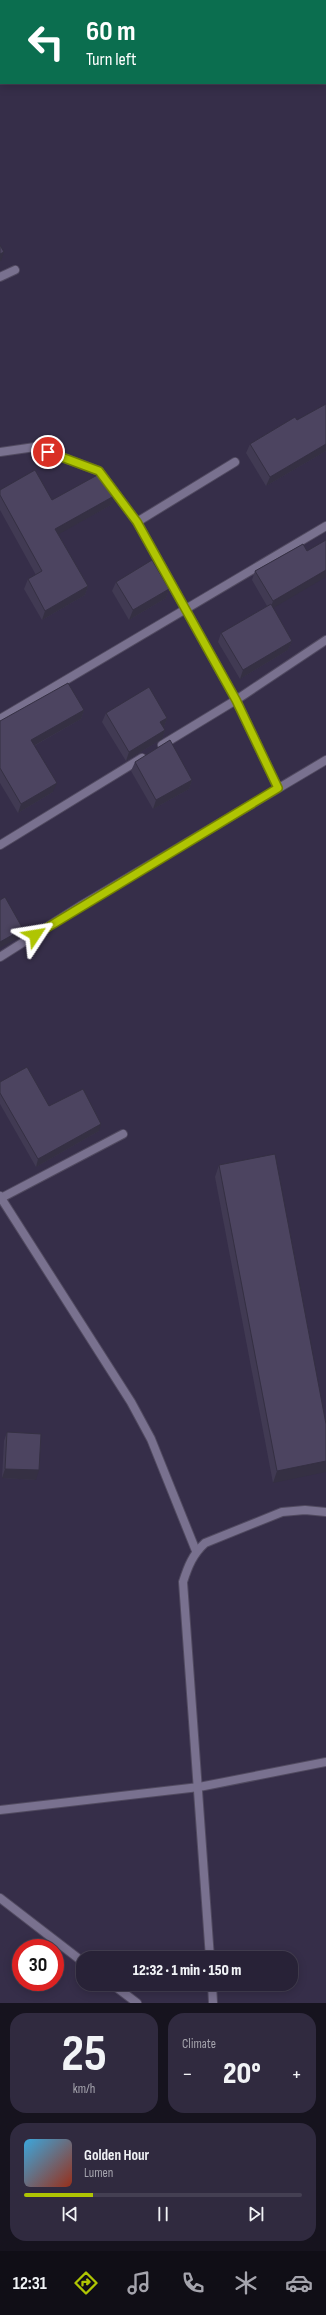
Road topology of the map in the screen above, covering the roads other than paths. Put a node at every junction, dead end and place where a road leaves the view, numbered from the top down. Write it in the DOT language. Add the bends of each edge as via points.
graph roads {
  1 [pos="16,270"];
  2 [pos="0,277"];
  3 [pos="0,452"];
  4 [pos="235,462"];
  5 [pos="137,522"];
  6 [pos="326,526"];
  7 [pos="187,609"];
  8 [pos="326,640"];
  9 [pos="236,700"];
  10 [pos="0,719"];
  11 [pos="326,760"];
  12 [pos="278,788"];
  13 [pos="0,845"];
  14 [pos="0,957"];
  15 [pos="123,1134"];
  16 [pos="1,1197"];
  17 [pos="326,1512"];
  18 [pos="196,1551"];
  19 [pos="326,1762"];
  20 [pos="199,1787"];
  21 [pos="0,1810"];
  22 [pos="0,1898"];
  23 [pos="210,1951"];
  24 [pos="76,1957"];
  25 [pos="121,1991"];
  26 [pos="212,1991"];
  27 [pos="137,2003"];
  28 [pos="213,2003"];
  1 -- 2 [label="street"];
  3 -- 5 [label="street" via="35,447 99,471"];
  4 -- 5 [label="street"];
  5 -- 7 [label="street"];
  6 -- 7 [label="street"];
  7 -- 9 [label="street"];
  7 -- 10 [label="street"];
  8 -- 9 [label="street"];
  9 -- 12 [label="street"];
  9 -- 13 [label="street"];
  11 -- 12 [label="street"];
  12 -- 14 [label="street"];
  15 -- 16 [label="street"];
  16 -- 18 [label="street" via="131,1402 151,1439"];
  17 -- 18 [label="street" via="282,1512 205,1543"];
  18 -- 20 [label="street" via="183,1582"];
  19 -- 20 [label="street"];
  20 -- 21 [label="street"];
  20 -- 23 [label="street"];
  22 -- 24 [label="street"];
  25 -- 27 [label="street"];
  26 -- 28 [label="street"];
}
